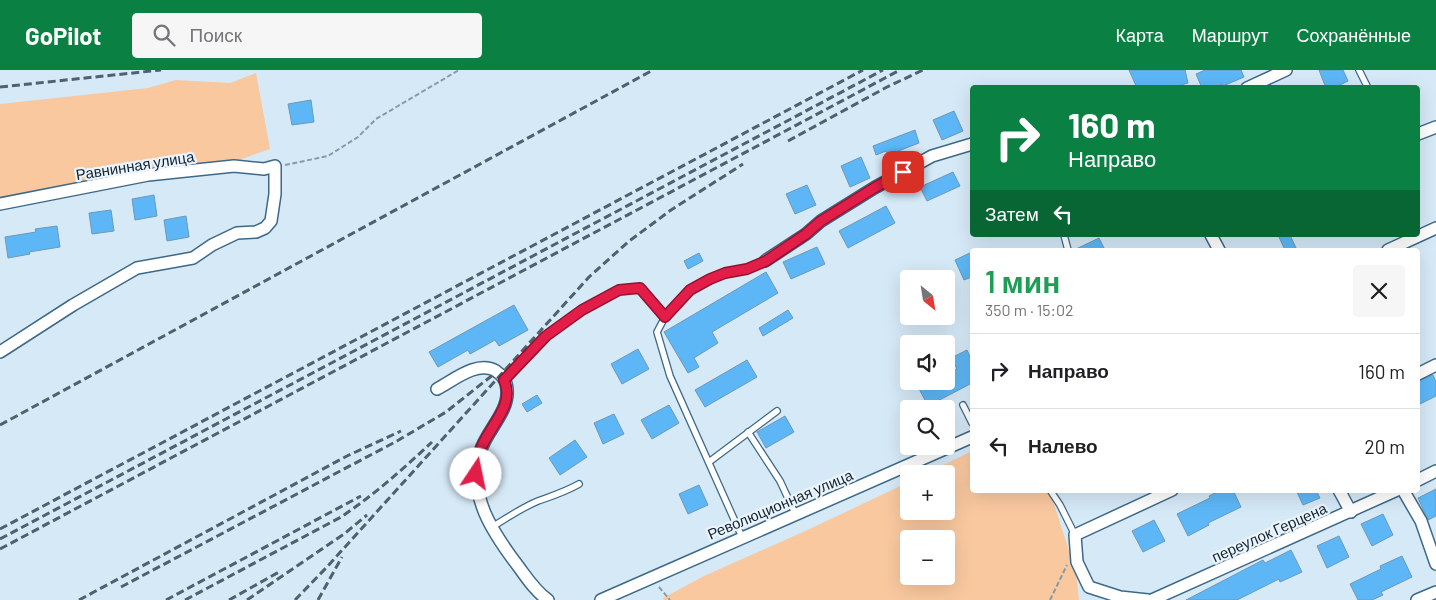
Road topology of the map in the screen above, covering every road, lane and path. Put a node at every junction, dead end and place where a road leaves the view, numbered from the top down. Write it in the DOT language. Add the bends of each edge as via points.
graph roads {
  1 [pos="459,70"];
  2 [pos="1286,70"];
  3 [pos="1359,70"];
  4 [pos="1273,73"];
  5 [pos="1251,85"];
  6 [pos="1366,85"];
  7 [pos="1436,127"];
  8 [pos="1420,133"];
  9 [pos="970,145"];
  10 [pos="275,166"];
  11 [pos="0,204"];
  12 [pos="1436,228"];
  13 [pos="1420,235"];
  14 [pos="1416,237"];
  15 [pos="1392,248"];
  16 [pos="766,261"];
  17 [pos="665,317"];
  18 [pos="0,352"];
  19 [pos="1436,365"];
  20 [pos="1420,373"];
  21 [pos="504,380"];
  22 [pos="437,389"];
  23 [pos="962,405"];
  24 [pos="776,410"];
  25 [pos="970,419"];
  26 [pos="748,432"];
  27 [pos="970,438"];
  28 [pos="709,462"];
  29 [pos="1436,471"];
  30 [pos="1420,479"];
  31 [pos="579,484"];
  32 [pos="1052,493"];
  33 [pos="1166,493"];
  34 [pos="1342,493"];
  35 [pos="1391,493"];
  36 [pos="1405,493"];
  37 [pos="1351,512"];
  38 [pos="796,513"];
  39 [pos="492,527"];
  40 [pos="1075,535"];
  41 [pos="742,536"];
  42 [pos="1067,564"];
  43 [pos="1436,564"];
  44 [pos="651,578"];
  45 [pos="1436,592"];
  46 [pos="548,600"];
  47 [pos="601,600"];
  48 [pos="670,600"];
  49 [pos="1050,600"];
  50 [pos="1148,600"];
  51 [pos="1152,600"];
  52 [pos="1417,600"];
  1 -- 10 [label="path" via="376,119 358,137 328,156"];
  2 -- 4 [label="street"];
  3 -- 6 [label="lane"];
  4 -- 5 [label="street"];
  7 -- 8 [label="street"];
  9 -- 16 [label="street" via="932,156 874,188"];
  10 -- 11 [label="street, Равнинная улица" via="264,169 234,166 148,175"];
  10 -- 18 [label="street" via="271,221 265,228 237,233 212,244 192,258 137,268"];
  12 -- 13 [label="street"];
  14 -- 15 [label="street"];
  16 -- 17 [label="lane" via="696,286"];
  17 -- 21 [label="lane" via="640,288 619,290 582,310 546,336"];
  17 -- 28 [label="lane" via="657,332 670,376"];
  19 -- 20 [label="street"];
  21 -- 22 [label="street" via="488,367 477,368"];
  21 -- 39 [label="street" via="507,397 480,451 476,474 483,510"];
  23 -- 25 [label="lane"];
  24 -- 26 [label="lane"];
  26 -- 28 [label="lane"];
  26 -- 38 [label="lane" via="780,481"];
  27 -- 38 [label="street, Революционная улица"];
  28 -- 41 [label="lane"];
  29 -- 30 [label="street"];
  31 -- 39 [label="lane" via="514,513"];
  32 -- 40 [label="lane"];
  33 -- 40 [label="street"];
  34 -- 37 [label="street"];
  35 -- 37 [label="street, переулок Герцена"];
  36 -- 43 [label="street" via="1421,521"];
  37 -- 51 [label="street, переулок Герцена"];
  38 -- 41 [label="street, Революционная улица"];
  39 -- 46 [label="street" via="532,586"];
  40 -- 50 [label="street" via="1076,562 1089,586 1120,597"];
  41 -- 44 [label="street, Революционная улица"];
  42 -- 49 [label="path"];
  44 -- 47 [label="street, Революционная улица"];
  44 -- 48 [label="path"];
  45 -- 52 [label="street"];
}
